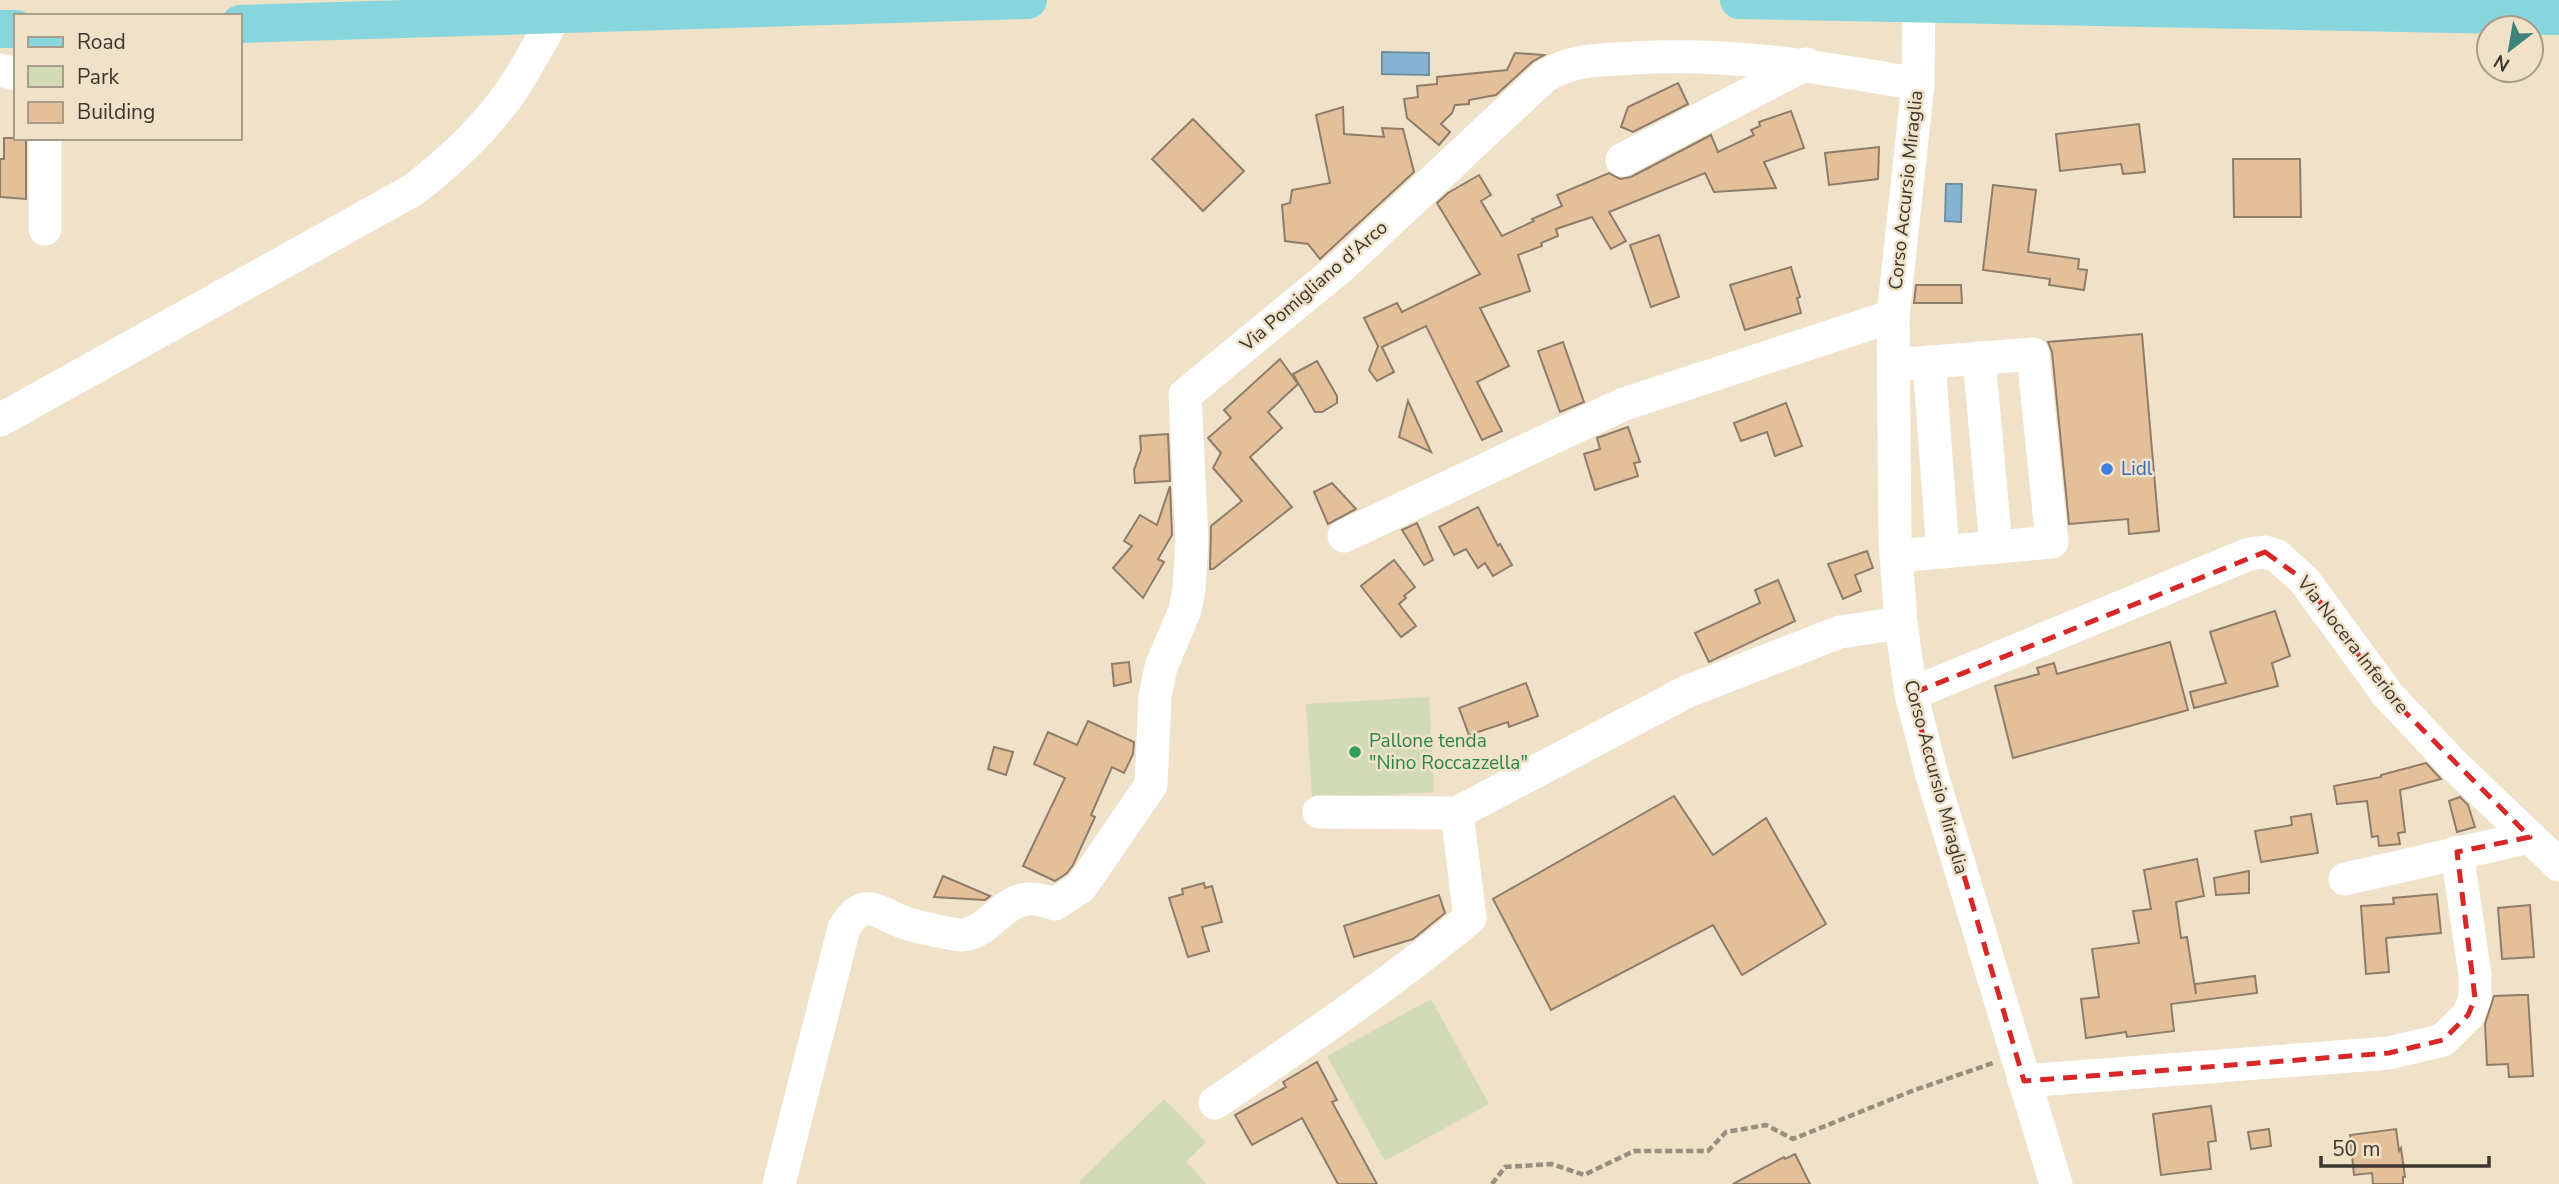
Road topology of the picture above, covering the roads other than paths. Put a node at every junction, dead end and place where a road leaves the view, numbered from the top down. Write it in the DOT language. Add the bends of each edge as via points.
graph roads {
  1 [pos="564,0"];
  2 [pos="1028,0"];
  3 [pos="1739,0"];
  4 [pos="1919,0"];
  5 [pos="2559,16"];
  6 [pos="242,24"];
  7 [pos="1807,64"];
  8 [pos="1918,74"];
  9 [pos="45,140"];
  10 [pos="1622,160"];
  11 [pos="45,229"];
  12 [pos="1893,316"];
  13 [pos="1979,358"];
  14 [pos="1929,362"];
  15 [pos="1894,365"];
  16 [pos="0,420"];
  17 [pos="1344,536"];
  18 [pos="1996,547"];
  19 [pos="1943,552"];
  20 [pos="1896,556"];
  21 [pos="1901,623"];
  22 [pos="1911,694"];
  23 [pos="1319,811"];
  24 [pos="1457,813"];
  25 [pos="2530,837"];
  26 [pos="2457,852"];
  27 [pos="2559,865"];
  28 [pos="2345,879"];
  29 [pos="2021,1068"];
  30 [pos="1215,1103"];
  31 [pos="779,1184"];
  32 [pos="2056,1184"];
  1 -- 16 [label="street" via="495,113 457,154 413,190"];
  2 -- 6 [label="main road"];
  3 -- 5 [label="main road"];
  4 -- 8 [label="street, Corso Accursio Miraglia"];
  7 -- 8 [label="street, Via Pomigliano d'Arco"];
  7 -- 10 [label="street"];
  7 -- 31 [label="street, Via Pomigliano d'Arco" via="1665,56 1562,66 1545,76 1343,265 1185,395 1192,541 1189,589 1155,696 1151,785 1081,887 1055,904 1030,898 1011,903 987,925 962,935 904,923 880,910 869,908 853,914 842,938"];
  8 -- 12 [label="street, Corso Accursio Miraglia"];
  9 -- 11 [label="street"];
  12 -- 15 [label="street, Corso Accursio Miraglia"];
  12 -- 17 [label="street, Corso Accursio Miraglia" via="1624,404"];
  13 -- 14 [label="street"];
  13 -- 18 [label="street"];
  13 -- 18 [label="street" via="2034,354 2052,542"];
  14 -- 15 [label="street"];
  14 -- 19 [label="street"];
  15 -- 20 [label="street, Corso Accursio Miraglia"];
  18 -- 19 [label="street"];
  19 -- 20 [label="street"];
  20 -- 21 [label="street, Corso Accursio Miraglia"];
  21 -- 22 [label="street, Corso Accursio Miraglia"];
  21 -- 24 [label="street" via="1840,632 1686,692"];
  22 -- 25 [label="street, Via Nocera Inferiore" via="2249,554 2265,552 2277,556 2304,580 2388,695"];
  22 -- 29 [label="street, Corso Accursio Miraglia"];
  23 -- 24 [label="street"];
  24 -- 30 [label="street" via="1470,918 1327,1027"];
  25 -- 26 [label="street"];
  25 -- 27 [label="street, Via Nocera Inferiore"];
  26 -- 28 [label="street"];
  26 -- 29 [label="street" via="2475,998 2469,1015 2443,1040 2389,1053"];
  29 -- 32 [label="street, Corso Accursio Miraglia"];
}
